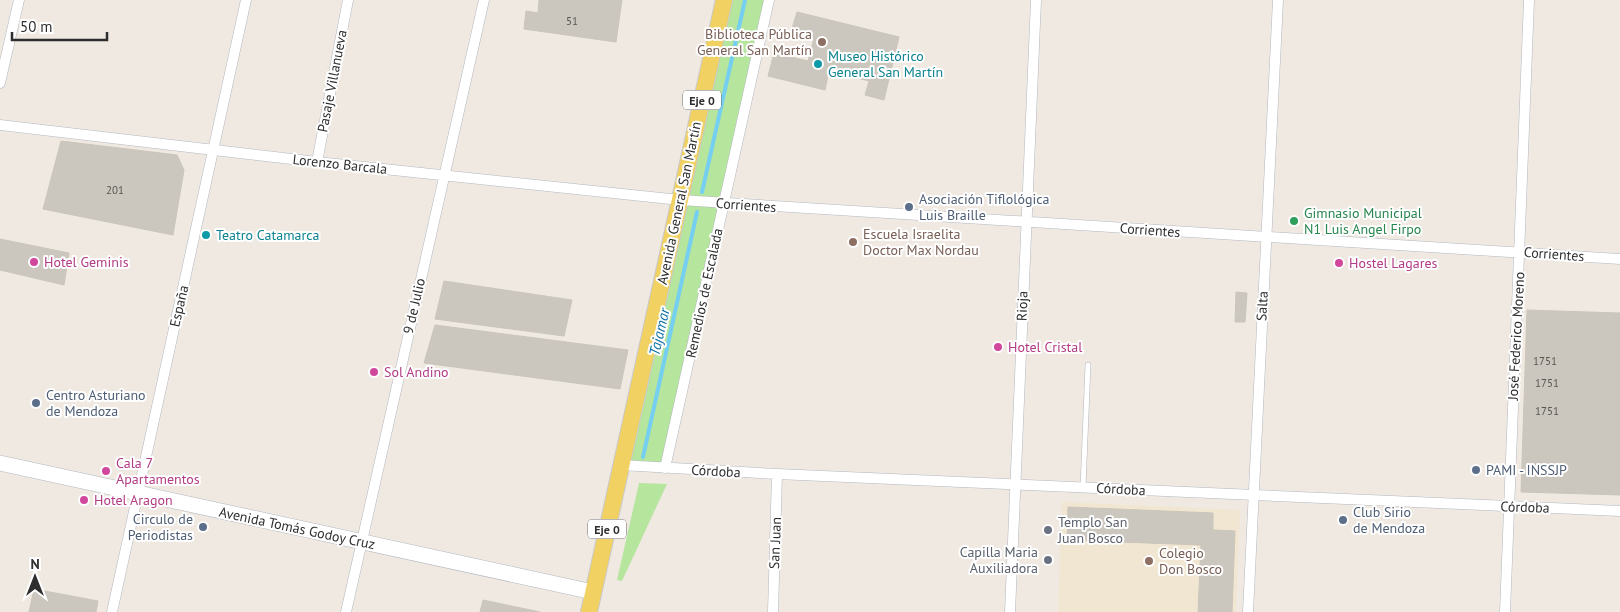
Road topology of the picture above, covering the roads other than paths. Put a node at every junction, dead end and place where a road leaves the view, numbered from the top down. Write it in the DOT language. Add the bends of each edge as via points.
graph roads {
  1 [pos="19,0"];
  2 [pos="246,0"];
  3 [pos="348,0"];
  4 [pos="484,0"];
  5 [pos="724,0"];
  6 [pos="769,0"];
  7 [pos="1036,0"];
  8 [pos="1278,0"];
  9 [pos="1529,0"];
  10 [pos="0,83"];
  11 [pos="0,125"];
  12 [pos="214,150"];
  13 [pos="317,162"];
  14 [pos="443,176"];
  15 [pos="680,200"];
  16 [pos="724,204"];
  17 [pos="1025,222"];
  18 [pos="1266,238"];
  19 [pos="1520,252"];
  20 [pos="1620,259"];
  21 [pos="1088,365"];
  22 [pos="0,464"];
  23 [pos="621,466"];
  24 [pos="665,468"];
  25 [pos="777,474"];
  26 [pos="1016,484"];
  27 [pos="1083,487"];
  28 [pos="137,493"];
  29 [pos="1252,495"];
  30 [pos="1509,506"];
  31 [pos="1620,510"];
  32 [pos="362,542"];
  33 [pos="593,592"];
  34 [pos="112,612"];
  35 [pos="346,612"];
  36 [pos="589,612"];
  37 [pos="773,612"];
  38 [pos="1010,612"];
  39 [pos="1248,612"];
  40 [pos="1505,612"];
  1 -- 10 [label="street"];
  2 -- 12 [label="street, España"];
  3 -- 13 [label="street, Pasaje Villanueva"];
  4 -- 14 [label="street, 9 de Julio"];
  5 -- 15 [label="main road, Avenida General San Martín / Eje 0"];
  6 -- 16 [label="street, Remedios de Escalada"];
  7 -- 17 [label="street, Rioja"];
  8 -- 18 [label="street, Salta"];
  9 -- 19 [label="street, José Federico Moreno"];
  11 -- 12 [label="street, Lorenzo Barcala"];
  12 -- 13 [label="street, Lorenzo Barcala"];
  12 -- 28 [label="street, España"];
  13 -- 14 [label="street, Lorenzo Barcala"];
  14 -- 15 [label="street, Lorenzo Barcala"];
  14 -- 32 [label="street, 9 de Julio"];
  15 -- 16 [label="street, Corrientes"];
  15 -- 23 [label="main road, Avenida General San Martín / Eje 0"];
  16 -- 17 [label="street, Corrientes"];
  16 -- 24 [label="street, Remedios de Escalada"];
  17 -- 18 [label="street, Corrientes"];
  17 -- 26 [label="street, Rioja"];
  18 -- 19 [label="street, Corrientes"];
  18 -- 29 [label="street, Salta"];
  19 -- 20 [label="street, Corrientes"];
  19 -- 30 [label="street, José Federico Moreno"];
  21 -- 27 [label="lane"];
  22 -- 28 [label="main road, Avenida Tomás Godoy Cruz"];
  23 -- 24 [label="street, Córdoba"];
  23 -- 33 [label="main road, Avenida General San Martín / Eje 0"];
  24 -- 25 [label="street, Córdoba"];
  25 -- 26 [label="street, Córdoba"];
  25 -- 37 [label="street, San Juan"];
  26 -- 27 [label="street, Córdoba"];
  26 -- 38 [label="street, Rioja"];
  27 -- 29 [label="street, Córdoba"];
  28 -- 32 [label="main road, Avenida Tomás Godoy Cruz"];
  28 -- 34 [label="street, España"];
  29 -- 30 [label="street, Córdoba"];
  29 -- 39 [label="street, Salta"];
  30 -- 31 [label="street, Córdoba"];
  30 -- 40 [label="street, José Federico Moreno"];
  32 -- 33 [label="main road, Avenida Tomás Godoy Cruz"];
  32 -- 35 [label="street, 9 de Julio"];
  33 -- 36 [label="main road, Avenida General San Martín / Eje 0"];
}
